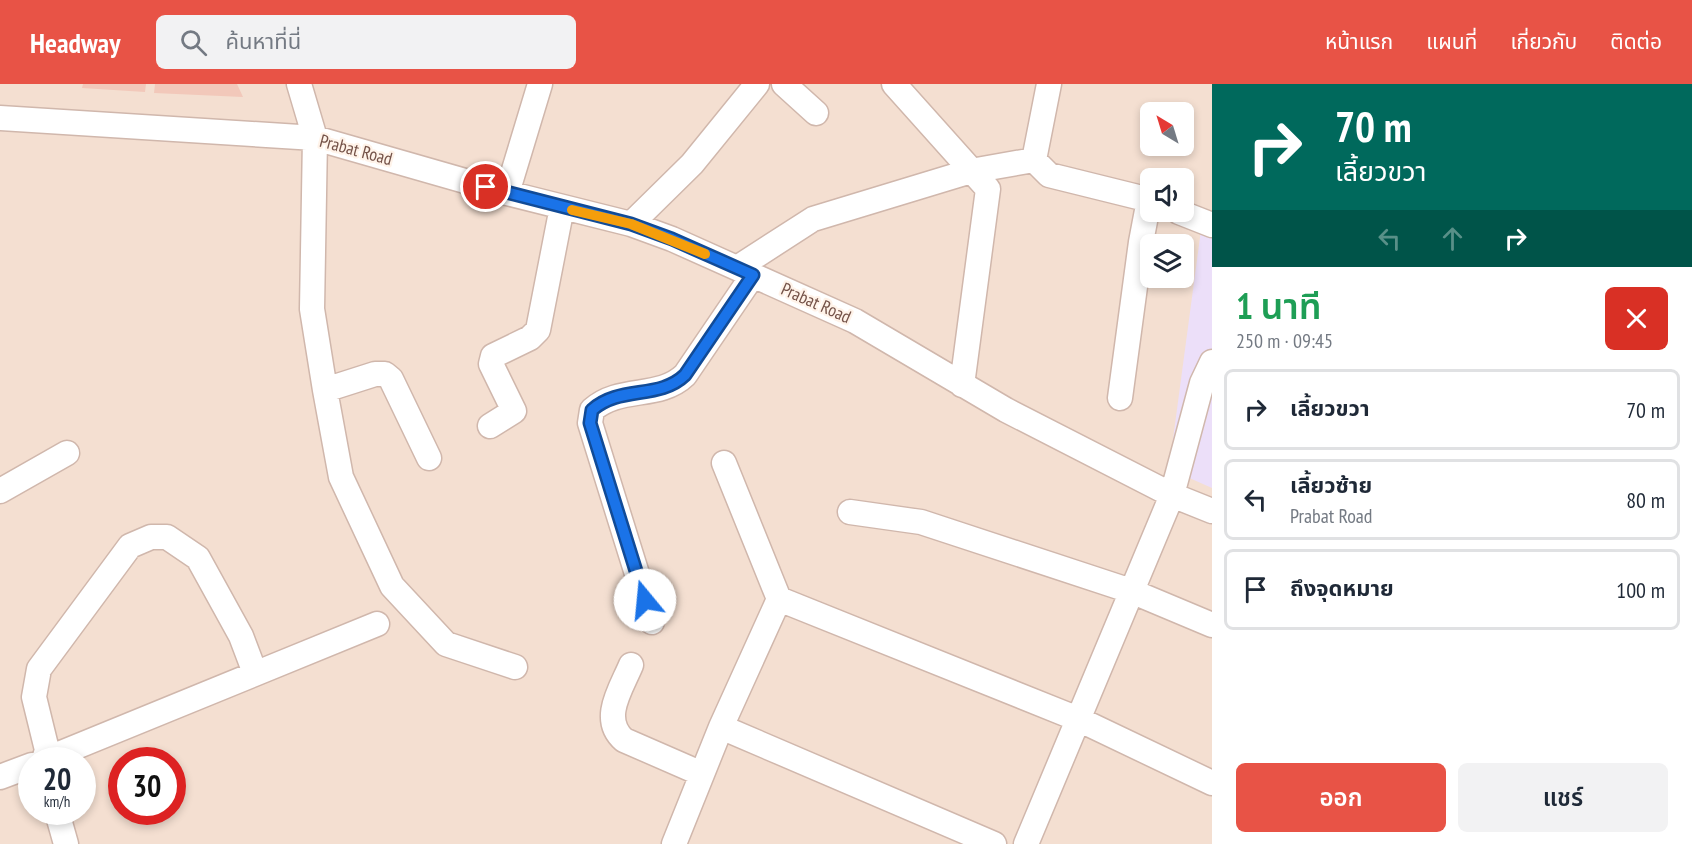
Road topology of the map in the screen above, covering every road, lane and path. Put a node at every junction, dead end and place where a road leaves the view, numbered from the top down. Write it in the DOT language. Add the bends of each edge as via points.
graph roads {
  1 [pos="299,84"];
  2 [pos="540,84"];
  3 [pos="757,84"];
  4 [pos="784,84"];
  5 [pos="894,84"];
  6 [pos="1049,84"];
  7 [pos="816,113"];
  8 [pos="0,118"];
  9 [pos="315,138"];
  10 [pos="1034,160"];
  11 [pos="971,171"];
  12 [pos="507,193"];
  13 [pos="1140,198"];
  14 [pos="562,207"];
  15 [pos="1194,218"];
  16 [pos="1145,222"];
  17 [pos="631,224"];
  18 [pos="1212,225"];
  19 [pos="745,271"];
  20 [pos="1212,362"];
  21 [pos="962,385"];
  22 [pos="325,390"];
  23 [pos="1120,398"];
  24 [pos="490,426"];
  25 [pos="66,453"];
  26 [pos="429,458"];
  27 [pos="724,463"];
  28 [pos="0,491"];
  29 [pos="1172,495"];
  30 [pos="1212,511"];
  31 [pos="850,512"];
  32 [pos="1131,591"];
  33 [pos="779,599"];
  34 [pos="652,622"];
  35 [pos="377,624"];
  36 [pos="1212,625"];
  37 [pos="631,665"];
  38 [pos="515,667"];
  39 [pos="255,673"];
  40 [pos="1078,718"];
  41 [pos="721,727"];
  42 [pos="46,747"];
  43 [pos="76,747"];
  44 [pos="18,770"];
  45 [pos="702,774"];
  46 [pos="0,777"];
  47 [pos="1212,783"];
  48 [pos="61,825"];
  49 [pos="66,844"];
  50 [pos="674,844"];
  51 [pos="994,844"];
  52 [pos="1026,844"];
  1 -- 9 [label="street"];
  2 -- 12 [label="street"];
  3 -- 17 [label="street" via="692,164"];
  4 -- 7 [label="street"];
  5 -- 11 [label="street"];
  6 -- 10 [label="street"];
  8 -- 9 [label="street, Prabat Road"];
  9 -- 12 [label="street, Prabat Road"];
  9 -- 22 [label="street" via="312,309"];
  10 -- 11 [label="street"];
  10 -- 13 [label="street" via="1049,175"];
  11 -- 19 [label="street" via="813,219"];
  11 -- 21 [label="street" via="988,189"];
  12 -- 14 [label="street, Prabat Road"];
  14 -- 17 [label="street, Prabat Road"];
  14 -- 24 [label="street" via="538,330 493,357 491,363 514,411"];
  15 -- 18 [label="street"];
  16 -- 23 [label="street"];
  17 -- 19 [label="street, Prabat Road"];
  19 -- 21 [label="street, Prabat Road" via="855,321"];
  19 -- 34 [label="street" via="685,375 665,387 615,396 592,410 590,423"];
  20 -- 29 [label="street" via="1202,383"];
  21 -- 29 [label="street, Prabat Road"];
  22 -- 26 [label="street" via="385,374"];
  22 -- 38 [label="street" via="341,477 392,586 446,644"];
  25 -- 28 [label="street"];
  27 -- 33 [label="street"];
  29 -- 30 [label="street, Prabat Road"];
  29 -- 32 [label="street"];
  31 -- 32 [label="street" via="921,522"];
  32 -- 36 [label="street"];
  32 -- 40 [label="street"];
  33 -- 40 [label="street"];
  33 -- 41 [label="street"];
  35 -- 39 [label="street"];
  37 -- 45 [label="street" via="612,710 616,733"];
  39 -- 42 [label="street" via="241,636 198,558 167,537 151,537 130,546 39,669 34,697"];
  39 -- 43 [label="street"];
  40 -- 47 [label="street"];
  40 -- 52 [label="street"];
  41 -- 45 [label="street"];
  41 -- 51 [label="street"];
  44 -- 46 [label="street"];
  45 -- 50 [label="street"];
  48 -- 49 [label="street"];
}
